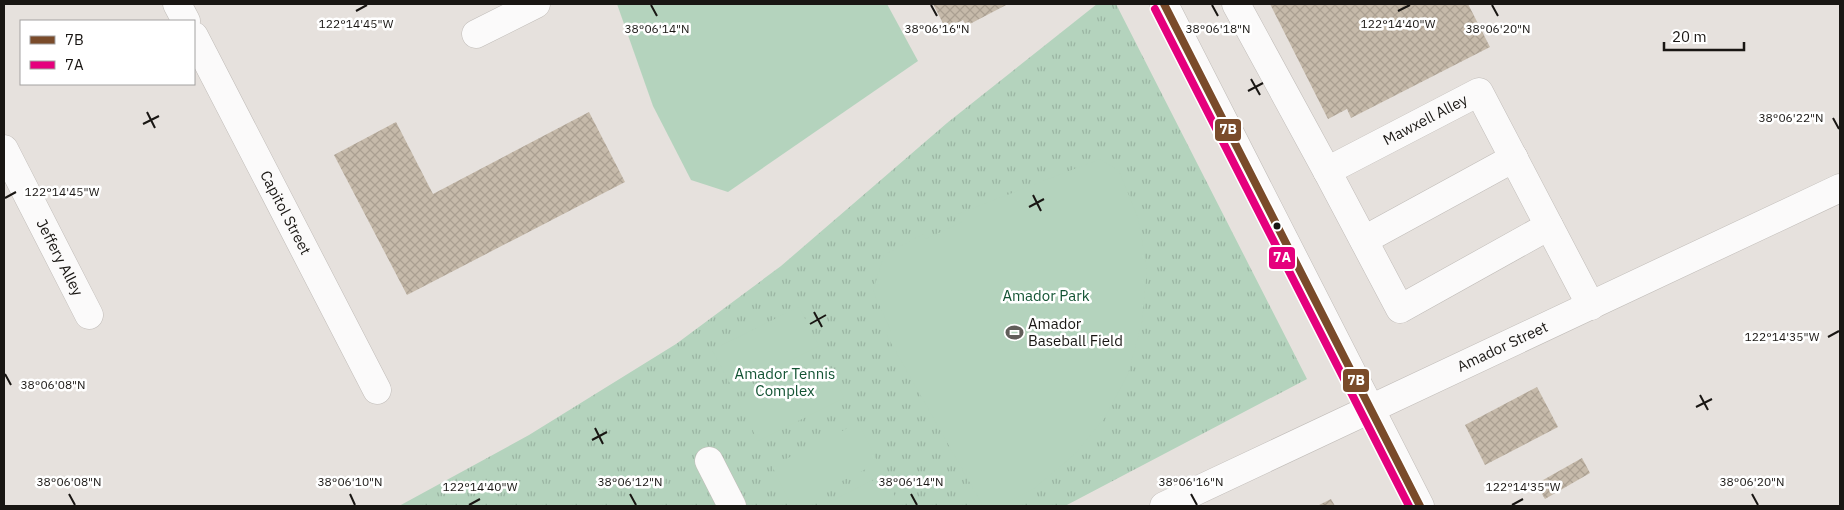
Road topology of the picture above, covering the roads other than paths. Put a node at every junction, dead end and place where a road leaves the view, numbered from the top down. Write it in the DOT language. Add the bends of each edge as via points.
graph roads {
  1 [pos="177,4"];
  2 [pos="536,4"];
  3 [pos="1164,4"];
  4 [pos="1236,4"];
  5 [pos="185,20"];
  6 [pos="476,34"];
  7 [pos="195,38"];
  8 [pos="4,149"];
  9 [pos="1514,158"];
  10 [pos="1327,171"];
  11 [pos="1840,188"];
  12 [pos="1549,226"];
  13 [pos="1364,240"];
  14 [pos="1591,306"];
  15 [pos="89,315"];
  16 [pos="377,390"];
  17 [pos="1371,410"];
  18 [pos="709,461"];
  19 [pos="732,506"];
  20 [pos="1164,506"];
  21 [pos="1420,506"];
  1 -- 5 [label="street"];
  2 -- 6 [label="street"];
  3 -- 17 [label="street"];
  4 -- 10 [label="street"];
  7 -- 16 [label="street, Capitol Street"];
  8 -- 15 [label="street, Jeffery Alley"];
  9 -- 10 [label="street, Mawxell Alley" via="1479,92"];
  9 -- 12 [label="street, Mawxell Alley"];
  9 -- 13 [label="street"];
  10 -- 13 [label="street"];
  11 -- 14 [label="street, Amador Street"];
  12 -- 13 [label="street" via="1400,309"];
  12 -- 14 [label="street, Mawxell Alley"];
  14 -- 17 [label="street, Amador Street"];
  17 -- 20 [label="street, Amador Street"];
  17 -- 21 [label="street"];
  18 -- 19 [label="street"];
}
